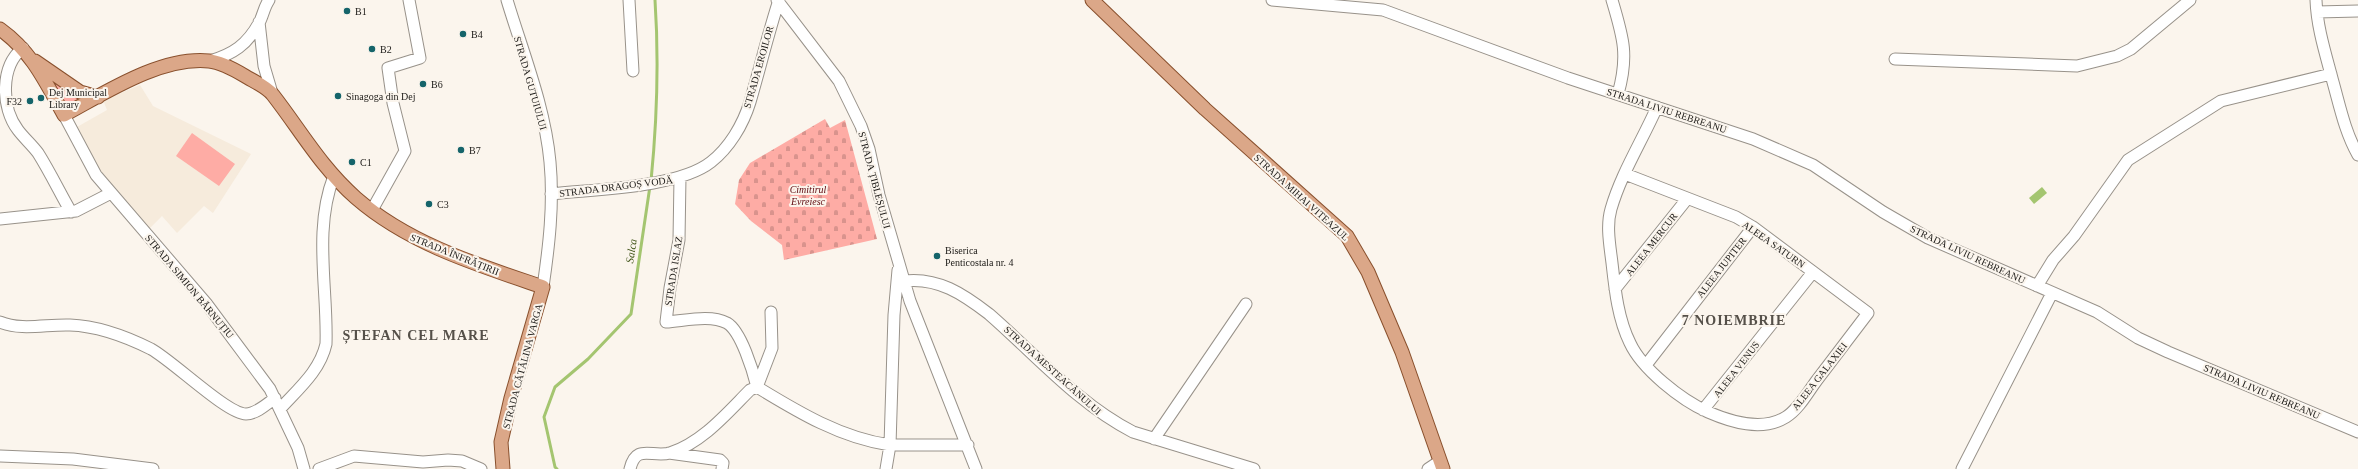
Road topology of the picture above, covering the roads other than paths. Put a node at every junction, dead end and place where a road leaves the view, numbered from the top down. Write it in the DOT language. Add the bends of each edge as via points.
graph roads {
  1 [pos="409,0"];
  2 [pos="506,0"];
  3 [pos="629,0"];
  4 [pos="1092,0"];
  5 [pos="1272,0"];
  6 [pos="1612,0"];
  7 [pos="2190,0"];
  8 [pos="2316,0"];
  9 [pos="267,1"];
  10 [pos="778,1"];
  11 [pos="2316,12"];
  12 [pos="2358,12"];
  13 [pos="259,22"];
  14 [pos="0,29"];
  15 [pos="23,48"];
  16 [pos="32,59"];
  17 [pos="1895,59"];
  18 [pos="210,61"];
  19 [pos="633,71"];
  20 [pos="2331,74"];
  21 [pos="272,93"];
  22 [pos="1618,94"];
  23 [pos="98,97"];
  24 [pos="1657,107"];
  25 [pos="64,115"];
  26 [pos="2353,135"];
  27 [pos="2358,155"];
  28 [pos="1626,174"];
  29 [pos="334,176"];
  30 [pos="680,177"];
  31 [pos="111,193"];
  32 [pos="551,194"];
  33 [pos="1687,199"];
  34 [pos="372,210"];
  35 [pos="71,212"];
  36 [pos="0,219"];
  37 [pos="1753,227"];
  38 [pos="899,265"];
  39 [pos="1813,272"];
  40 [pos="904,281"];
  41 [pos="2037,286"];
  42 [pos="543,287"];
  43 [pos="1615,289"];
  44 [pos="2052,292"];
  45 [pos="1246,304"];
  46 [pos="771,312"];
  47 [pos="1868,313"];
  48 [pos="0,322"];
  49 [pos="1646,365"];
  50 [pos="757,387"];
  51 [pos="275,398"];
  52 [pos="280,409"];
  53 [pos="1704,410"];
  54 [pos="2358,432"];
  55 [pos="1154,439"];
  56 [pos="890,445"];
  57 [pos="968,445"];
  58 [pos="669,453"];
  59 [pos="0,456"];
  60 [pos="632,464"];
  61 [pos="1441,465"];
  62 [pos="306,467"];
  63 [pos="153,469"];
  64 [pos="318,469"];
  65 [pos="481,469"];
  66 [pos="503,469"];
  67 [pos="722,469"];
  68 [pos="886,469"];
  69 [pos="976,469"];
  70 [pos="1254,469"];
  71 [pos="1428,469"];
  72 [pos="1962,469"];
  1 -- 34 [label="street" via="420,58 388,68 405,151"];
  2 -- 32 [label="street, STRADA GUTUIULUI" via="545,130"];
  3 -- 19 [label="street"];
  4 -- 61 [label="main road, STRADA MIHAI VITEAZUL" via="1205,109 1347,236 1368,272 1402,352"];
  5 -- 22 [label="street, STRADA LIVIU REBREANU" via="1383,10"];
  6 -- 22 [label="street" via="1625,58 1625,70"];
  7 -- 17 [label="street" via="2131,49 2118,56 2077,66"];
  8 -- 11 [label="street"];
  9 -- 13 [label="street"];
  10 -- 30 [label="street, STRADA EROILOR" via="750,103 732,140 710,163"];
  10 -- 38 [label="street, STRADA ȚIBLEȘULUI" via="839,81 851,105 869,150"];
  11 -- 12 [label="street"];
  11 -- 20 [label="street"];
  13 -- 18 [label="street" via="242,46 234,52"];
  13 -- 21 [label="street" via="264,66"];
  14 -- 15 [label="main road"];
  15 -- 16 [label="main road"];
  15 -- 35 [label="street" via="12,61 6,79 11,119 37,152"];
  16 -- 23 [label="main road" via="80,92"];
  16 -- 25 [label="main road"];
  18 -- 21 [label="main road" via="234,70"];
  18 -- 23 [label="main road" via="168,65 147,72"];
  20 -- 26 [label="street"];
  20 -- 41 [label="street, STRADA LIVIU REBREANU" via="2221,101 2128,160 2074,236 2053,260"];
  21 -- 29 [label="main road, STRADA ÎNFRĂȚIRII" via="304,141"];
  22 -- 24 [label="street, STRADA LIVIU REBREANU"];
  23 -- 25 [label="main road"];
  24 -- 28 [label="street, ALEEA GALAXIEI"];
  24 -- 41 [label="street, STRADA LIVIU REBREANU" via="1753,139 1813,165 1904,225"];
  25 -- 31 [label="street, STRADA SIMION BĂRNUȚIU" via="96,175"];
  26 -- 27 [label="street"];
  28 -- 33 [label="street, ALEEA SATURN"];
  28 -- 43 [label="street, ALEEA GALAXIEI" via="1610,211"];
  29 -- 34 [label="main road, STRADA ÎNFRĂȚIRII"];
  29 -- 52 [label="street" via="326,203 324,229 327,326 325,350 317,368"];
  30 -- 32 [label="street, STRADA DRAGOȘ VODĂ" via="637,185"];
  30 -- 50 [label="street, STRADA ISLAZ" via="679,240 666,322 711,319 733,328"];
  31 -- 35 [label="street" via="87,207"];
  31 -- 51 [label="street, STRADA SIMION BĂRNUȚIU" via="206,303 243,350"];
  32 -- 42 [label="street, STRADA GUTUIULUI"];
  33 -- 37 [label="street, ALEEA SATURN" via="1736,217"];
  33 -- 43 [label="street, ALEEA MERCUR"];
  34 -- 42 [label="main road, STRADA ÎNFRĂȚIRII" via="401,231 433,247"];
  35 -- 36 [label="street"];
  37 -- 39 [label="street, ALEEA SATURN"];
  37 -- 49 [label="street, ALEEA JUPITER"];
  38 -- 40 [label="street, STRADA ȚIBLEȘULUI"];
  38 -- 56 [label="street, STRADA ȚIBLEȘULUI"];
  39 -- 47 [label="street, ALEEA SATURN"];
  39 -- 53 [label="street, ALEEA VENUS"];
  40 -- 55 [label="street, STRADA MESTEACĂNULUI" via="928,281 961,294 989,314 1093,407 1118,424"];
  40 -- 57 [label="street, STRADA ȚIBLEȘULUI" via="924,338"];
  41 -- 44 [label="street, STRADA LIVIU REBREANU"];
  42 -- 66 [label="main road, STRADA CĂTĂLINA VARGA" via="511,398 502,442"];
  43 -- 49 [label="street, ALEEA GALAXIEI" via="1626,335"];
  44 -- 54 [label="street, STRADA LIVIU REBREANU" via="2097,312 2138,338 2168,352"];
  44 -- 72 [label="street"];
  45 -- 55 [label="street"];
  46 -- 50 [label="street" via="772,348"];
  47 -- 53 [label="street, ALEEA GALAXIEI" via="1804,398 1787,416 1770,424 1750,425"];
  48 -- 51 [label="street" via="15,326 83,326 122,336 153,350 175,364 225,406 245,415 255,412"];
  49 -- 53 [label="street, ALEEA GALAXIEI" via="1679,394"];
  50 -- 56 [label="street" via="796,411 822,423 872,443"];
  50 -- 58 [label="street" via="750,390 713,428"];
  51 -- 52 [label="street, STRADA SIMION BĂRNUȚIU"];
  52 -- 62 [label="street, STRADA SIMION BĂRNUȚIU"];
  55 -- 70 [label="street, STRADA MESTEACĂNULUI"];
  56 -- 57 [label="street"];
  56 -- 68 [label="street, STRADA ȚIBLEȘULUI"];
  57 -- 69 [label="street, STRADA ȚIBLEȘULUI"];
  58 -- 60 [label="street" via="644,453"];
  58 -- 67 [label="street" via="720,460 723,463"];
  59 -- 63 [label="street" via="73,459"];
  61 -- 71 [label="street"];
  64 -- 65 [label="street" via="354,456 423,462 462,461"];
}
